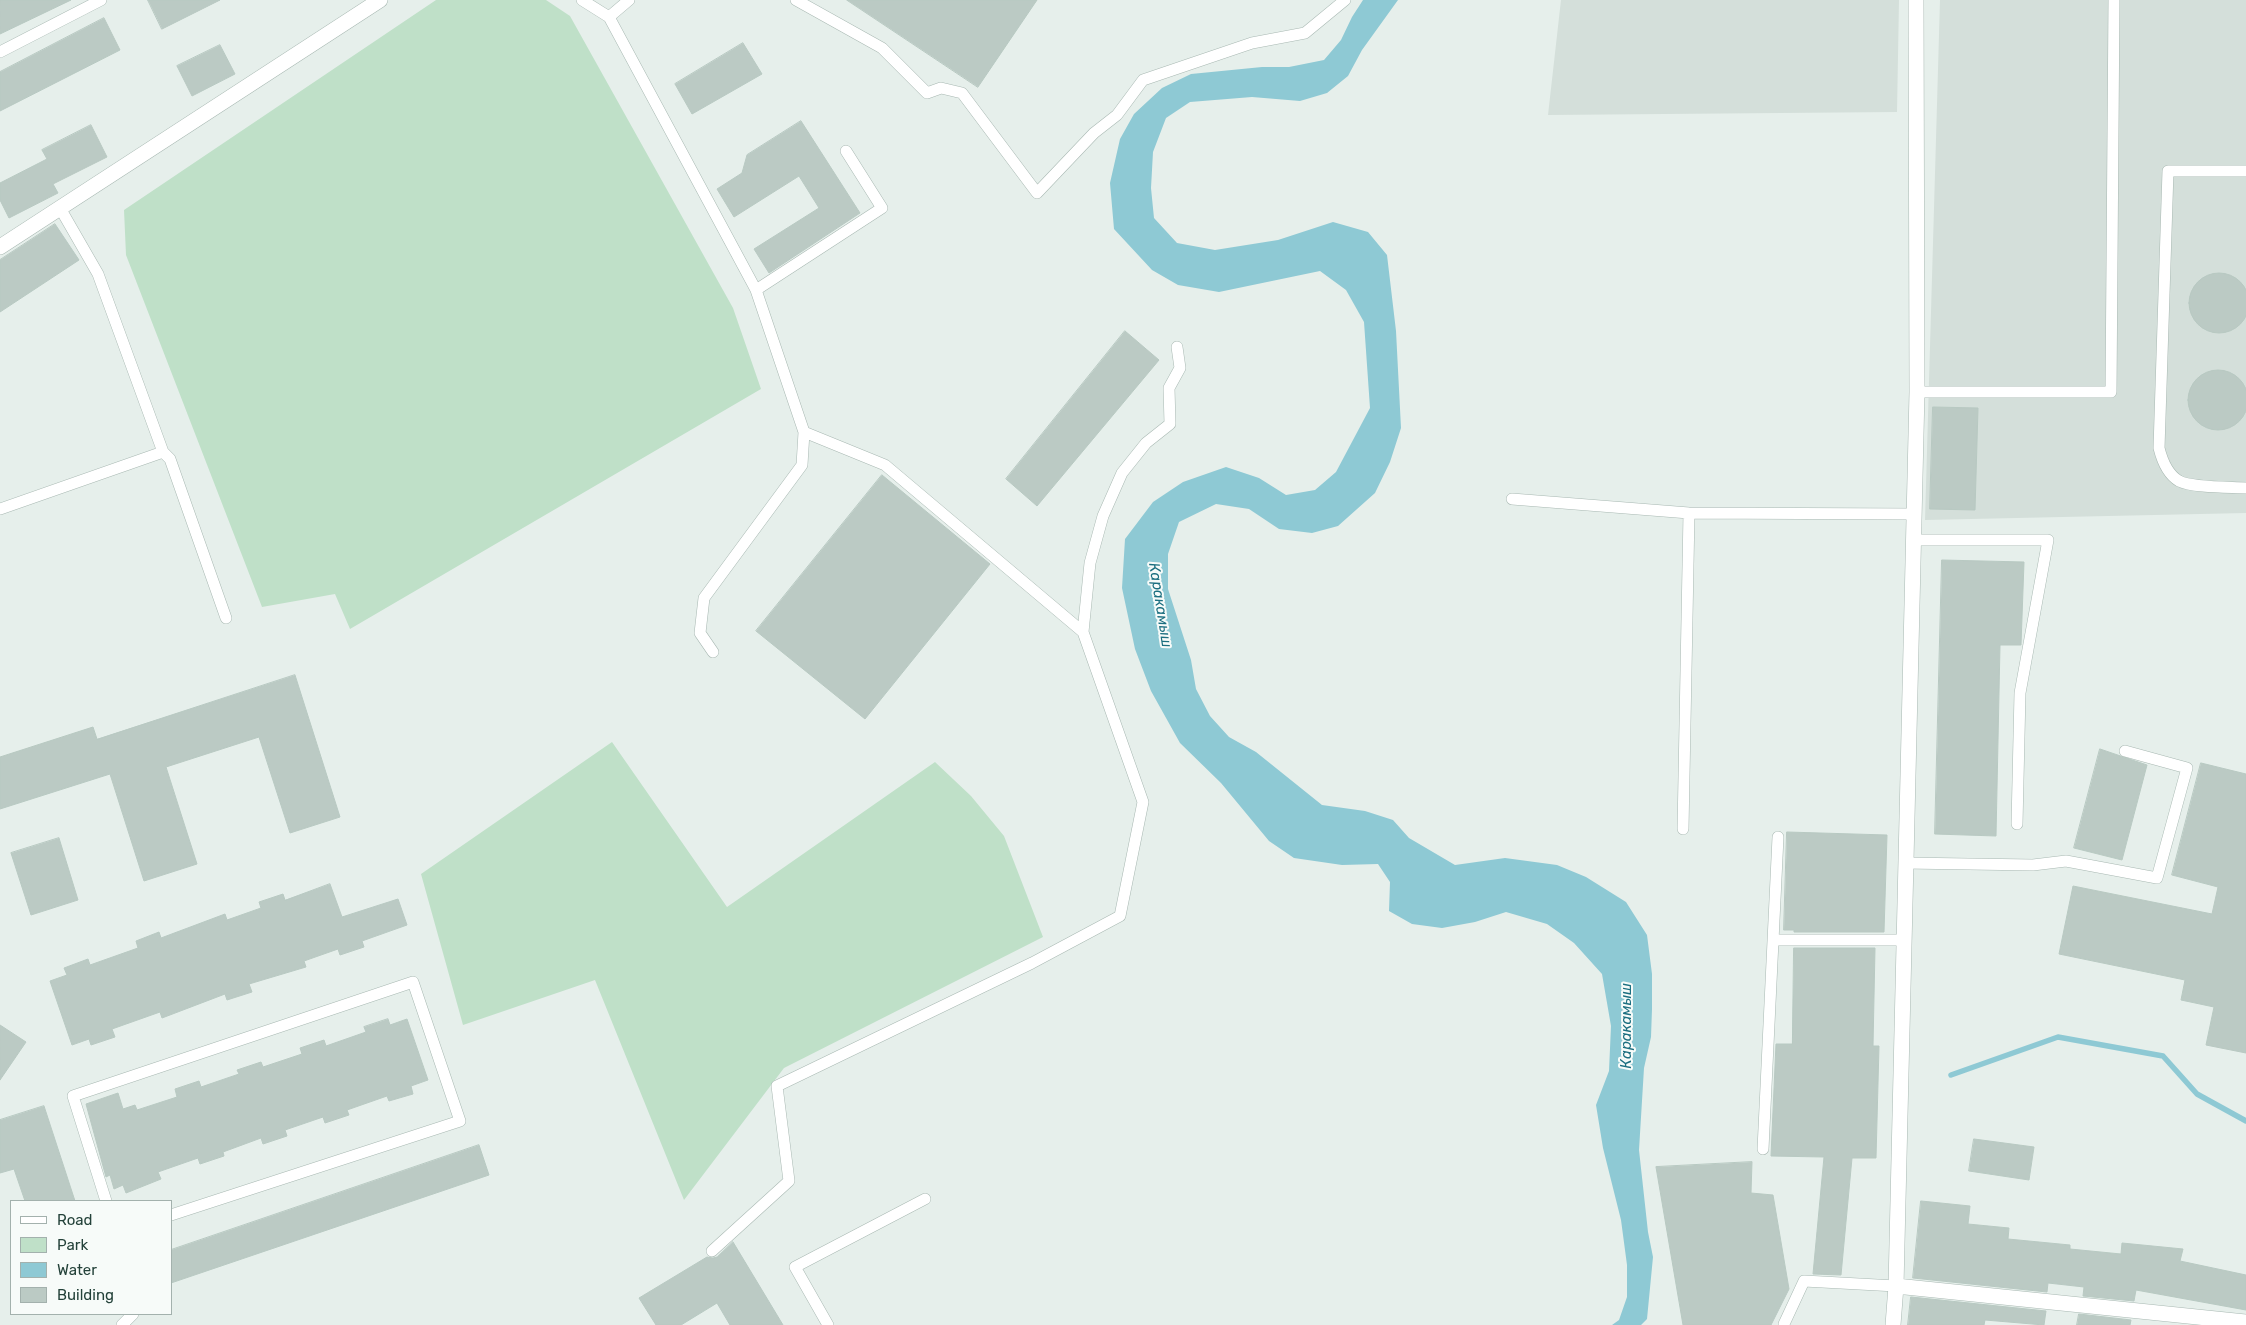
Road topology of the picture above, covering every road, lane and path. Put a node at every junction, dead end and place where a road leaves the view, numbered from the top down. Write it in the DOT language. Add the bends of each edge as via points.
graph roads {
  1 [pos="101,0"];
  2 [pos="380,0"];
  3 [pos="582,0"];
  4 [pos="630,0"];
  5 [pos="796,0"];
  6 [pos="1345,0"];
  7 [pos="1916,0"];
  8 [pos="2114,0"];
  9 [pos="609,18"];
  10 [pos="0,52"];
  11 [pos="846,151"];
  12 [pos="2246,171"];
  13 [pos="60,208"];
  14 [pos="0,247"];
  15 [pos="756,290"];
  16 [pos="1177,347"];
  17 [pos="1917,392"];
  18 [pos="804,432"];
  19 [pos="163,452"];
  20 [pos="2246,488"];
  21 [pos="1512,499"];
  22 [pos="0,508"];
  23 [pos="1689,513"];
  24 [pos="1914,514"];
  25 [pos="1913,540"];
  26 [pos="226,618"];
  27 [pos="1083,632"];
  28 [pos="712,652"];
  29 [pos="2126,751"];
  30 [pos="2017,824"];
  31 [pos="1684,829"];
  32 [pos="1778,838"];
  33 [pos="1905,862"];
  34 [pos="1773,940"];
  35 [pos="1904,940"];
  36 [pos="1763,1149"];
  37 [pos="925,1199"];
  38 [pos="106,1200"];
  39 [pos="172,1215"];
  40 [pos="712,1251"];
  41 [pos="1896,1286"];
  42 [pos="132,1315"];
  43 [pos="2246,1322"];
  44 [pos="1784,1324"];
  45 [pos="122,1325"];
  46 [pos="828,1325"];
  47 [pos="1893,1325"];
  1 -- 10 [label="lane"];
  2 -- 13 [label="street"];
  3 -- 9 [label="lane"];
  4 -- 9 [label="lane"];
  5 -- 6 [label="lane" via="882,48 926,93 941,88 962,93 1037,193 1094,133 1117,114 1143,80 1252,43 1305,33"];
  7 -- 17 [label="street"];
  8 -- 17 [label="lane" via="2111,392"];
  9 -- 15 [label="lane"];
  11 -- 15 [label="lane" via="882,208"];
  12 -- 20 [label="lane" via="2168,171 2159,448 2164,465 2179,481"];
  13 -- 14 [label="street"];
  13 -- 19 [label="lane" via="98,274"];
  15 -- 18 [label="lane"];
  16 -- 27 [label="lane" via="1180,368 1169,388 1170,424 1146,443 1122,473 1103,516 1090,563"];
  17 -- 24 [label="street"];
  18 -- 27 [label="lane" via="885,465"];
  18 -- 28 [label="lane" via="802,465 704,598 700,633"];
  19 -- 22 [label="lane"];
  19 -- 26 [label="lane" via="170,459"];
  21 -- 23 [label="lane"];
  23 -- 24 [label="lane"];
  23 -- 31 [label="lane"];
  24 -- 25 [label="street"];
  25 -- 30 [label="lane" via="2048,540 2020,693"];
  25 -- 33 [label="street"];
  27 -- 40 [label="lane" via="1143,802 1120,916 1032,963 777,1086 789,1180"];
  29 -- 33 [label="lane" via="2187,768 2157,878 2066,861 2033,865"];
  32 -- 34 [label="lane"];
  33 -- 35 [label="street"];
  34 -- 35 [label="lane"];
  34 -- 36 [label="lane"];
  35 -- 41 [label="street"];
  37 -- 46 [label="lane" via="795,1267"];
  38 -- 39 [label="lane" via="73,1096 413,982 460,1121"];
  41 -- 43 [label="street"];
  41 -- 44 [label="lane" via="1804,1281"];
  41 -- 47 [label="street"];
  42 -- 45 [label="lane"];
}
